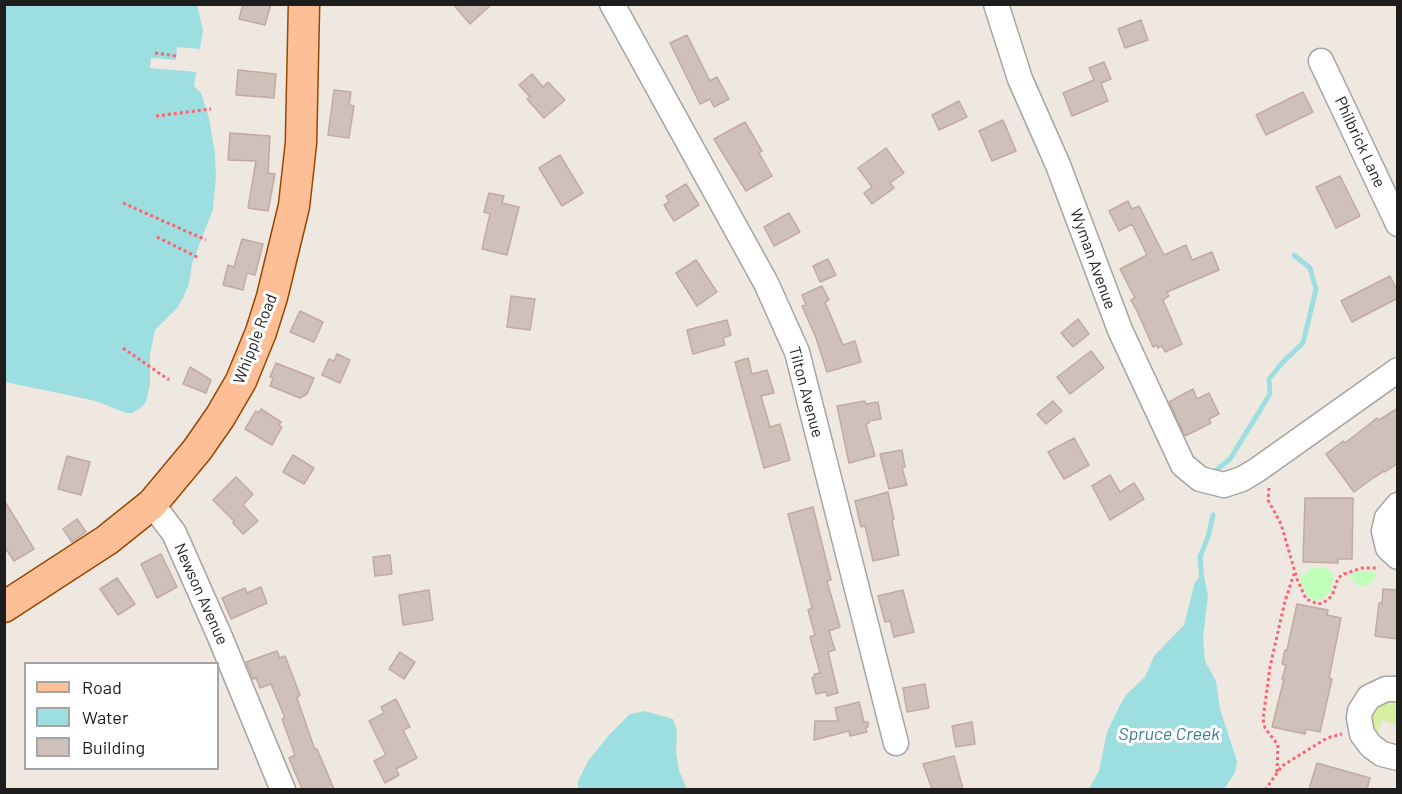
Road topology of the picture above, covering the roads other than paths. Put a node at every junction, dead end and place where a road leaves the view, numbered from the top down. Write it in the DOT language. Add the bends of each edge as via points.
graph roads {
  1 [pos="304,4"];
  2 [pos="612,4"];
  3 [pos="996,4"];
  4 [pos="1321,61"];
  5 [pos="1398,224"];
  6 [pos="1398,370"];
  7 [pos="152,504"];
  8 [pos="1398,505"];
  9 [pos="1395,555"];
  10 [pos="4,607"];
  11 [pos="1398,689"];
  12 [pos="896,743"];
  13 [pos="1398,758"];
  14 [pos="283,789"];
  1 -- 7 [label="main road, Whipple Road" via="301,143 294,206 278,277 250,362 220,417"];
  2 -- 12 [label="street, Tilton Avenue" via="766,283 796,352"];
  3 -- 6 [label="street, Wyman Avenue" via="1013,60 1058,165 1120,330 1183,465 1200,480 1224,486 1242,479"];
  4 -- 5 [label="street, Philbrick Lane"];
  7 -- 10 [label="main road, Whipple Road" via="107,540"];
  7 -- 14 [label="street, Newson Avenue" via="174,533"];
  8 -- 9 [label="street" via="1385,524 1385,538"];
  11 -- 13 [label="street" via="1386,689 1369,697 1360,711 1364,739 1383,754"];
}
